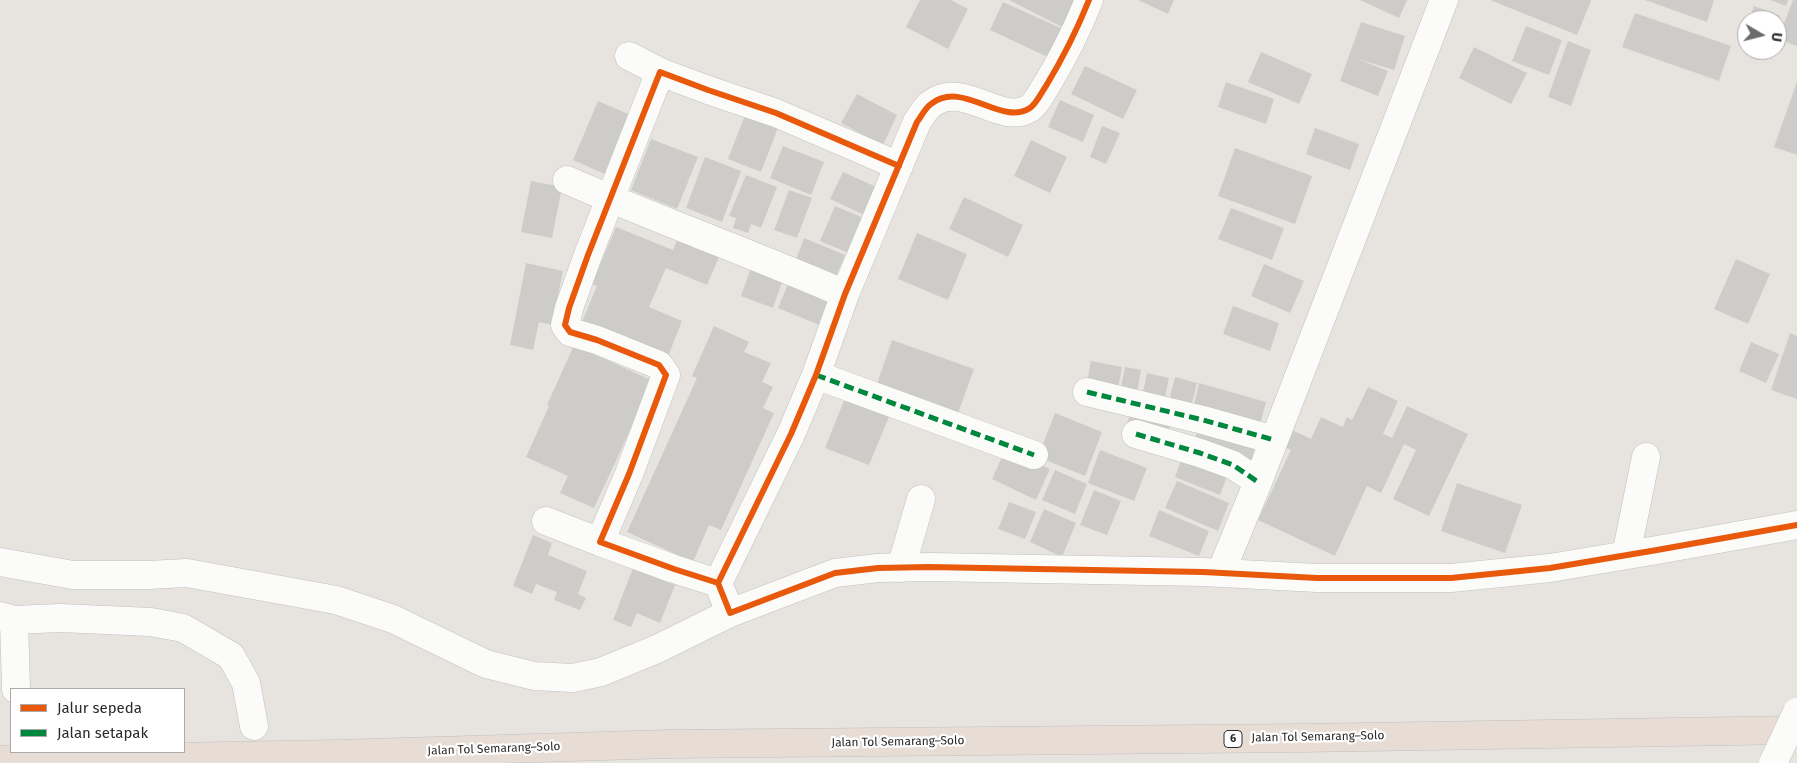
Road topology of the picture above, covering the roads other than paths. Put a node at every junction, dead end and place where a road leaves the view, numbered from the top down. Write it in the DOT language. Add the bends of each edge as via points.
graph roads {
  1 [pos="1089,0"];
  2 [pos="1444,0"];
  3 [pos="629,56"];
  4 [pos="660,72"];
  5 [pos="899,166"];
  6 [pos="566,180"];
  7 [pos="610,199"];
  8 [pos="845,294"];
  9 [pos="816,375"];
  10 [pos="1087,392"];
  11 [pos="1136,434"];
  12 [pos="1274,440"];
  13 [pos="1034,455"];
  14 [pos="1646,457"];
  15 [pos="1258,482"];
  16 [pos="921,499"];
  17 [pos="546,521"];
  18 [pos="1797,525"];
  19 [pos="600,542"];
  20 [pos="1626,556"];
  21 [pos="0,562"];
  22 [pos="901,568"];
  23 [pos="1221,572"];
  24 [pos="718,582"];
  25 [pos="730,613"];
  26 [pos="7,618"];
  27 [pos="16,688"];
  28 [pos="1797,712"];
  29 [pos="254,726"];
  30 [pos="1797,730"];
  31 [pos="0,760"];
  32 [pos="1773,763"];
  1 -- 5 [label="street" via="1077,30 1034,105 1022,112 1009,112 963,97 942,98 930,104 917,122"];
  2 -- 12 [label="street"];
  3 -- 4 [label="street"];
  4 -- 5 [label="street" via="776,113"];
  4 -- 7 [label="street"];
  5 -- 8 [label="street"];
  6 -- 7 [label="street"];
  7 -- 8 [label="street"];
  7 -- 19 [label="street" via="569,308 566,328 659,365 666,375"];
  8 -- 9 [label="street"];
  9 -- 13 [label="street"];
  9 -- 24 [label="street" via="791,434"];
  10 -- 12 [label="street"];
  11 -- 15 [label="street" via="1200,452 1233,465"];
  12 -- 15 [label="street"];
  14 -- 20 [label="street"];
  15 -- 23 [label="street"];
  16 -- 22 [label="street"];
  17 -- 19 [label="street"];
  18 -- 20 [label="street"];
  19 -- 24 [label="street"];
  20 -- 23 [label="street" via="1451,578 1317,578"];
  21 -- 25 [label="street" via="73,574 187,573 336,600 393,619 486,664 534,676 573,678 601,672"];
  22 -- 23 [label="street"];
  22 -- 25 [label="street" via="836,573"];
  24 -- 25 [label="street"];
  26 -- 27 [label="street"];
  26 -- 29 [label="street" via="151,622 183,628 231,656 246,683"];
  28 -- 32 [label="street, bridge"];
  30 -- 31 [label="highway, Jalan Tol Semarang–Solo / 6, bridge" via="669,744"];
}
